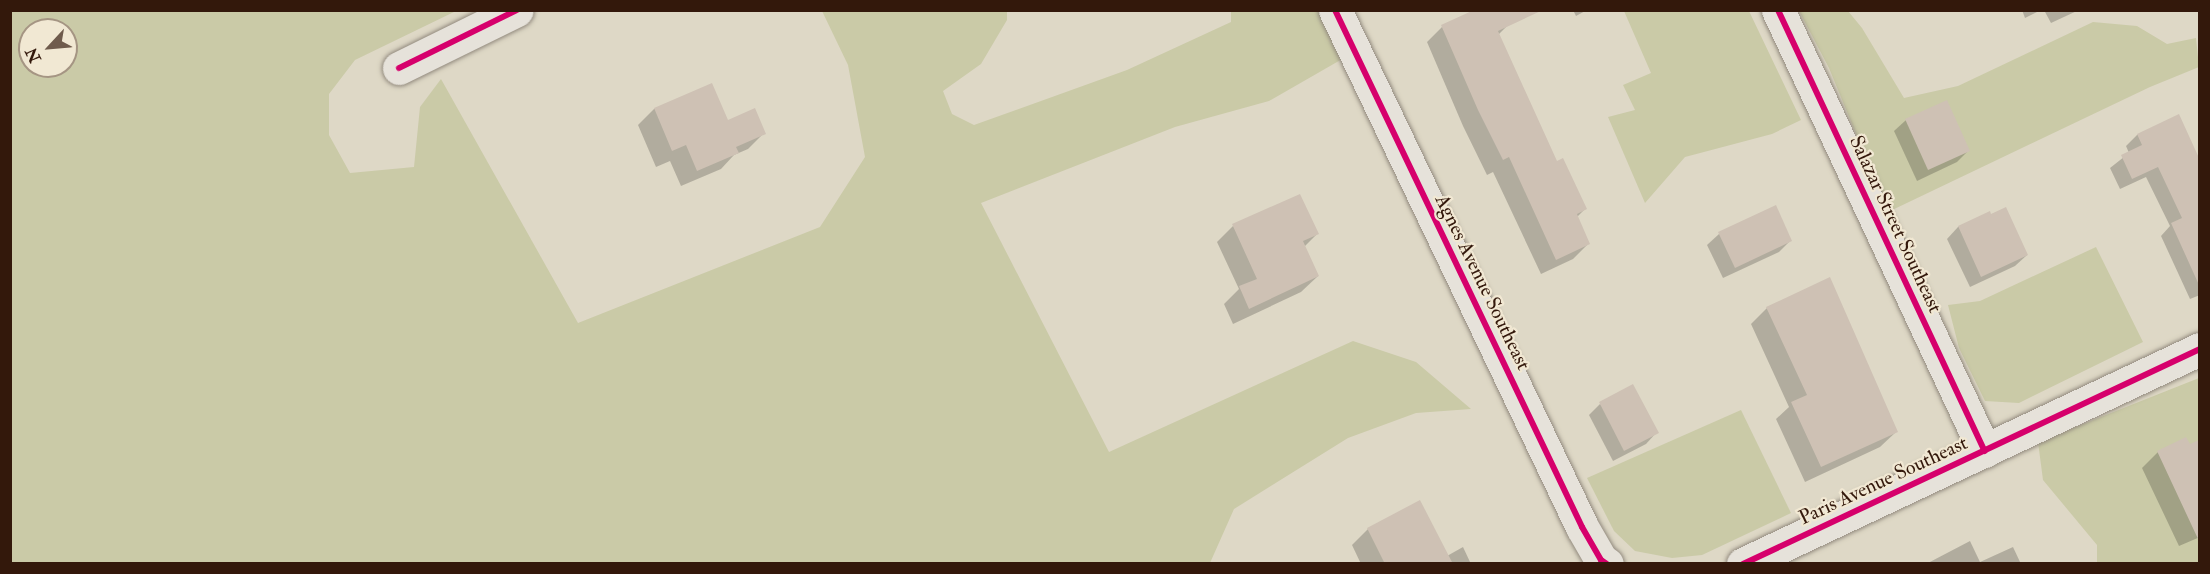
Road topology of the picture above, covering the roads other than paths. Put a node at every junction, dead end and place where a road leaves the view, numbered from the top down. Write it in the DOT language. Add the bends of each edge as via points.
graph roads {
  1 [pos="517,10"];
  2 [pos="1335,10"];
  3 [pos="1778,10"];
  4 [pos="399,68"];
  5 [pos="2199,349"];
  6 [pos="1985,452"];
  7 [pos="1607,564"];
  8 [pos="1743,564"];
  1 -- 4 [label="street"];
  2 -- 7 [label="street, Agnes Avenue Southeast" via="1582,527"];
  3 -- 6 [label="street, Salazar Street Southeast"];
  5 -- 6 [label="street, Paris Avenue Southeast"];
  6 -- 8 [label="street, Paris Avenue Southeast"];
}
